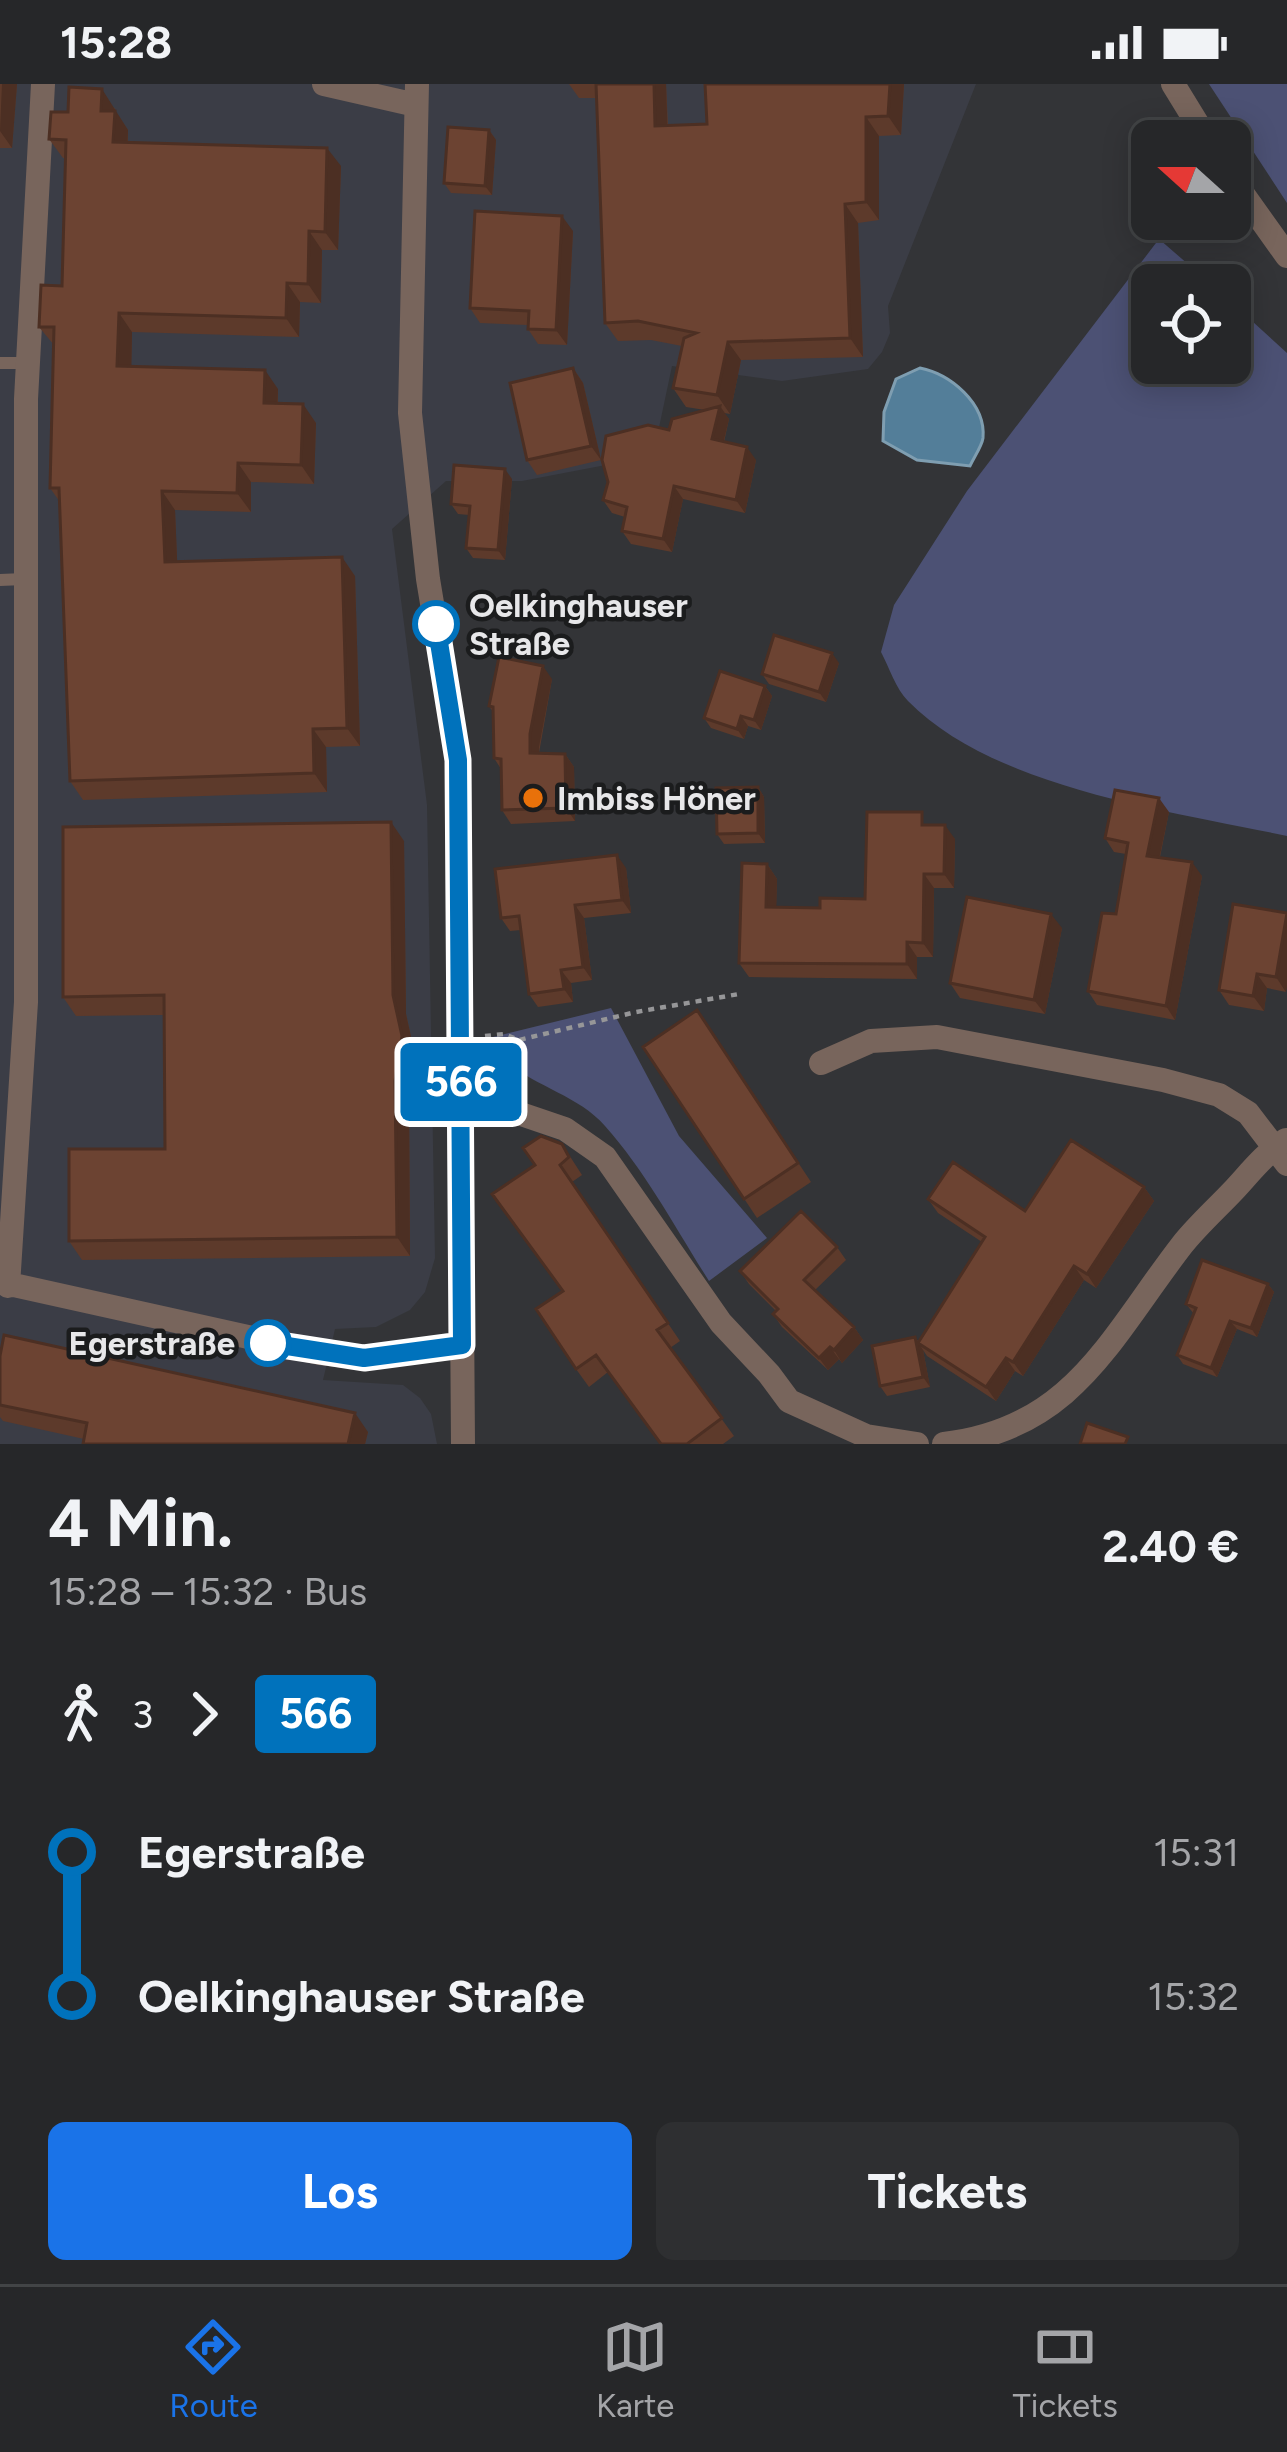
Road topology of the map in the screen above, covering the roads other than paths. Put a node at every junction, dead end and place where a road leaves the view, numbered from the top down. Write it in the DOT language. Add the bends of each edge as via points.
graph roads {
  1 [pos="43,84"];
  2 [pos="324,84"];
  3 [pos="1173,84"];
  4 [pos="417,94"];
  5 [pos="1195,120"];
  6 [pos="1251,205"];
  7 [pos="1287,256"];
  8 [pos="0,363"];
  9 [pos="28,363"];
  10 [pos="12,579"];
  11 [pos="820,1063"];
  12 [pos="462,1113"];
  13 [pos="1283,1150"];
  14 [pos="4,1284"];
  15 [pos="462,1345"];
  16 [pos="463,1444"];
  17 [pos="917,1444"];
  18 [pos="944,1444"];
  1 -- 9 [label="street"];
  2 -- 4 [label="street"];
  3 -- 5 [label="street"];
  4 -- 12 [label="street" via="410,413 458,760"];
  6 -- 7 [label="street"];
  8 -- 9 [label="lane"];
  9 -- 10 [label="street"];
  10 -- 14 [label="street" via="26,1002"];
  11 -- 13 [label="street" via="872,1042 937,1037 1219,1095"];
  12 -- 15 [label="street"];
  12 -- 17 [label="street" via="515,1112 565,1129 604,1156 722,1323 789,1401 866,1436"];
  13 -- 18 [label="street" via="1185,1241 1066,1394 986,1439"];
  14 -- 15 [label="street" via="320,1353 364,1358"];
  15 -- 16 [label="street"];
}
